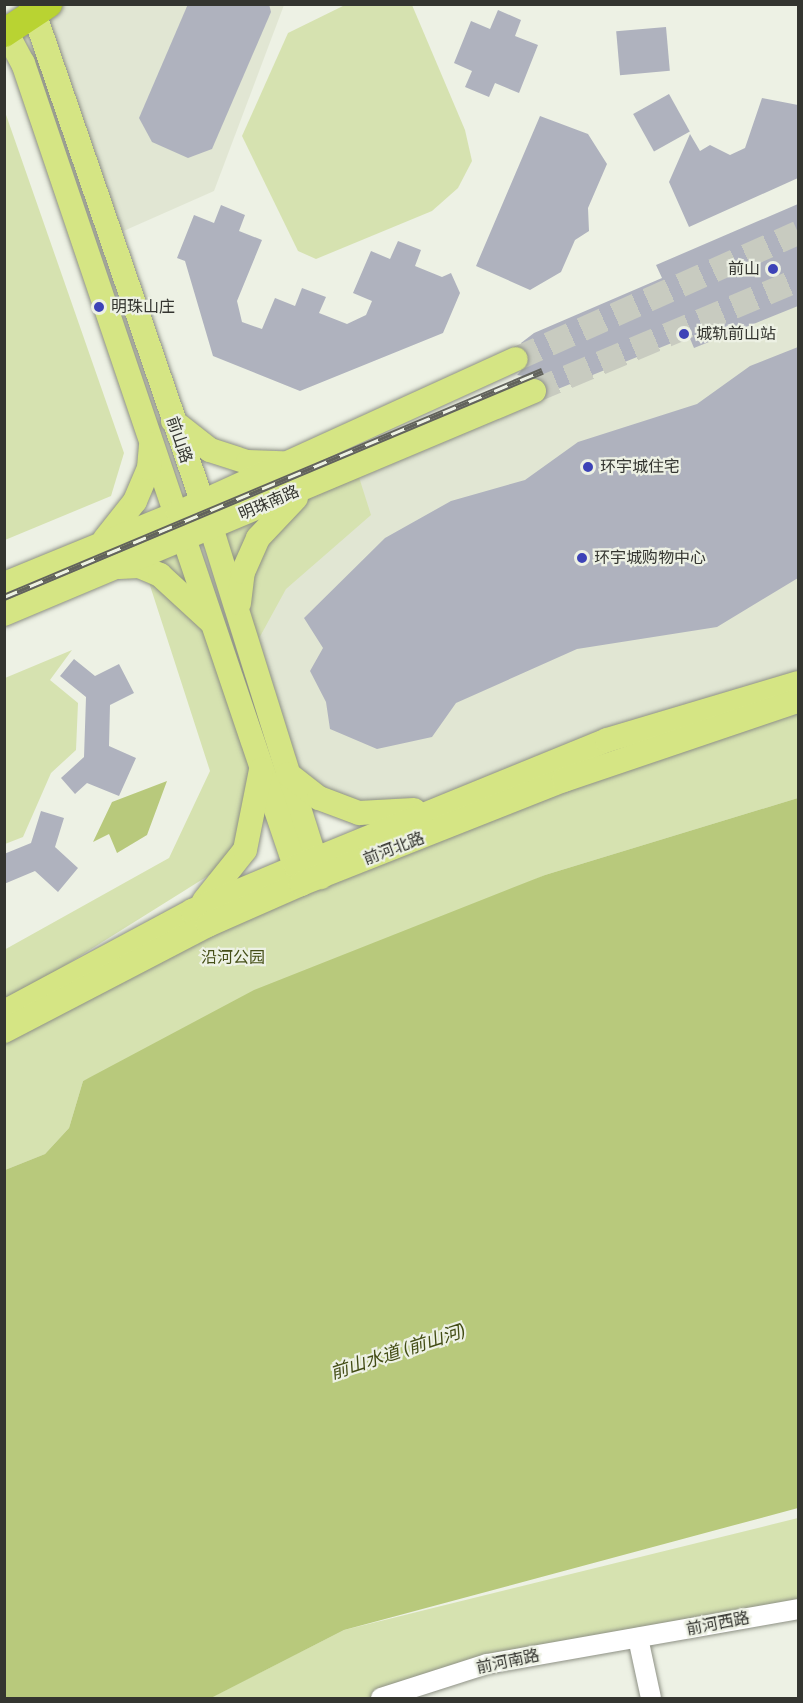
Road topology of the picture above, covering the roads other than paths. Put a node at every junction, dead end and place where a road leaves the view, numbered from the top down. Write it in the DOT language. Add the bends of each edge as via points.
graph roads {
  1 [pos="38,7"];
  2 [pos="5,31"];
  3 [pos="516,359"];
  4 [pos="534,391"];
  5 [pos="172,420"];
  6 [pos="149,429"];
  7 [pos="293,460"];
  8 [pos="319,482"];
  9 [pos="200,503"];
  10 [pos="178,513"];
  11 [pos="211,527"];
  12 [pos="187,536"];
  13 [pos="93,548"];
  14 [pos="111,569"];
  15 [pos="4,584"];
  16 [pos="4,614"];
  17 [pos="241,620"];
  18 [pos="217,632"];
  19 [pos="798,683"];
  20 [pos="798,701"];
  21 [pos="262,759"];
  22 [pos="288,774"];
  23 [pos="449,805"];
  24 [pos="309,872"];
  25 [pos="192,911"];
  26 [pos="4,1012"];
  27 [pos="4,1031"];
  28 [pos="798,1609"];
  29 [pos="638,1638"];
  30 [pos="381,1698"];
  31 [pos="651,1698"];
  1 -- 2 [label="highway"];
  1 -- 5 [label="main road, 前山路"];
  2 -- 6 [label="main road, 前山路" via="22,63"];
  3 -- 7 [label="main road, 明珠南路"];
  4 -- 8 [label="main road, 明珠南路"];
  5 -- 7 [label="main road" via="199,443 228,457 266,464"];
  5 -- 9 [label="main road, 前山路"];
  6 -- 10 [label="main road, 前山路"];
  6 -- 13 [label="main road" via="149,468 135,501"];
  7 -- 9 [label="main road, 明珠南路"];
  8 -- 11 [label="main road, 明珠南路"];
  8 -- 17 [label="main road" via="284,509 258,538 243,572"];
  9 -- 10 [label="main road, 明珠南路"];
  9 -- 11 [label="main road, 前山路"];
  10 -- 12 [label="main road, 前山路"];
  10 -- 13 [label="main road, 明珠南路"];
  11 -- 12 [label="main road, 明珠南路"];
  11 -- 17 [label="main road, 前山路"];
  12 -- 14 [label="main road, 明珠南路"];
  12 -- 18 [label="main road, 前山路"];
  13 -- 15 [label="main road, 明珠南路"];
  14 -- 16 [label="main road, 明珠南路"];
  14 -- 18 [label="main road" via="139,566 160,575 190,598"];
  17 -- 22 [label="main road, 前山路"];
  18 -- 21 [label="main road, 前山路"];
  19 -- 23 [label="main road, 前河北路" via="607,740"];
  20 -- 24 [label="main road, 前河北路"];
  21 -- 24 [label="main road, 前山路"];
  21 -- 25 [label="main road" via="245,850 214,893"];
  22 -- 23 [label="main road" via="319,798 359,813"];
  22 -- 24 [label="main road, 前山路"];
  23 -- 24 [label="main road, 前河北路"];
  24 -- 25 [label="main road, 前河北路"];
  24 -- 27 [label="main road, 前河北路"];
  25 -- 26 [label="main road, 前河北路"];
  28 -- 29 [label="street, 前河西路"];
  29 -- 30 [label="street, 前河南路" via="487,1664"];
  29 -- 31 [label="street"];
}
